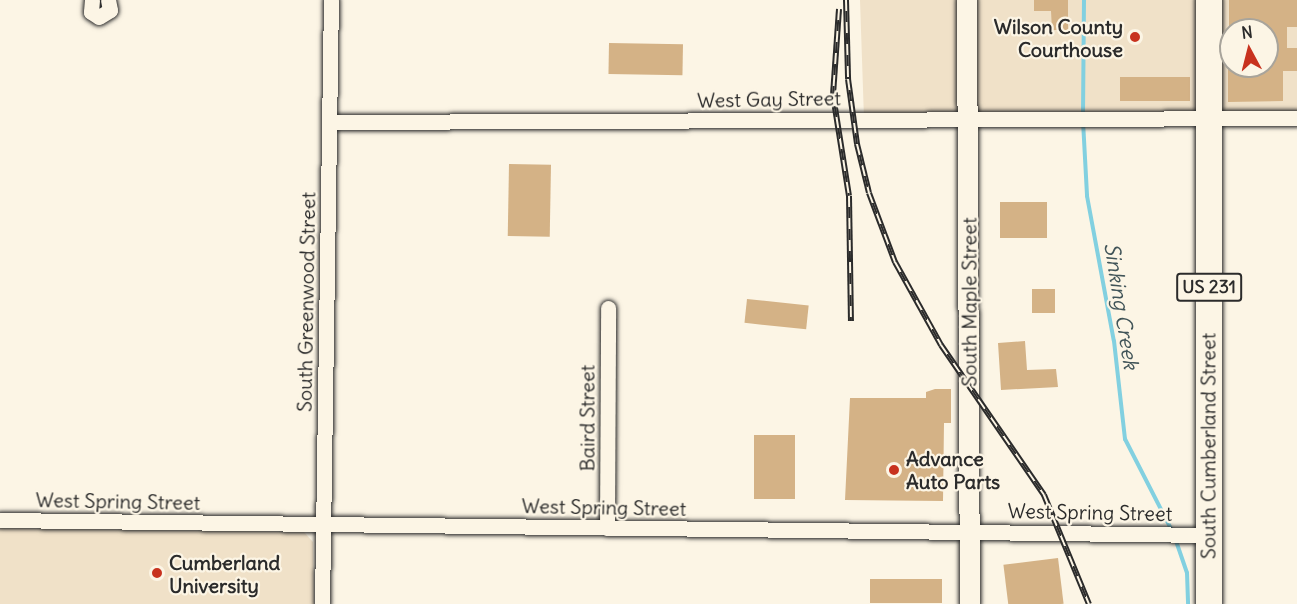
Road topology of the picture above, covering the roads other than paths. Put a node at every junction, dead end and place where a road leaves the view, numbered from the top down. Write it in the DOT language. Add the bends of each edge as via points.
graph roads {
  1 [pos="92,0"];
  2 [pos="108,0"];
  3 [pos="331,0"];
  4 [pos="968,0"];
  5 [pos="1209,0"];
  6 [pos="969,118"];
  7 [pos="1210,118"];
  8 [pos="1297,118"];
  9 [pos="330,122"];
  10 [pos="608,308"];
  11 [pos="0,520"];
  12 [pos="323,524"];
  13 [pos="607,528"];
  14 [pos="970,531"];
  15 [pos="1195,535"];
  16 [pos="322,604"];
  17 [pos="970,604"];
  18 [pos="1209,604"];
  1 -- 2 [label="street" via="90,9 99,17 110,10"];
  3 -- 9 [label="street, South Greenwood Street"];
  4 -- 6 [label="street, South Maple Street"];
  5 -- 7 [label="main road, South Cumberland Street / US 231"];
  6 -- 7 [label="street, West Gay Street"];
  6 -- 9 [label="street, West Gay Street"];
  6 -- 14 [label="street, South Maple Street"];
  7 -- 8 [label="street, West Gay Street"];
  7 -- 15 [label="main road, South Cumberland Street / US 231"];
  9 -- 12 [label="street, South Greenwood Street"];
  10 -- 13 [label="street, Baird Street"];
  11 -- 12 [label="street, West Spring Street"];
  12 -- 13 [label="street, West Spring Street"];
  12 -- 16 [label="street, South Greenwood Street"];
  13 -- 14 [label="street, West Spring Street"];
  14 -- 15 [label="street, West Spring Street"];
  14 -- 17 [label="street, South Maple Street"];
  15 -- 18 [label="main road, South Cumberland Street / US 231"];
}
